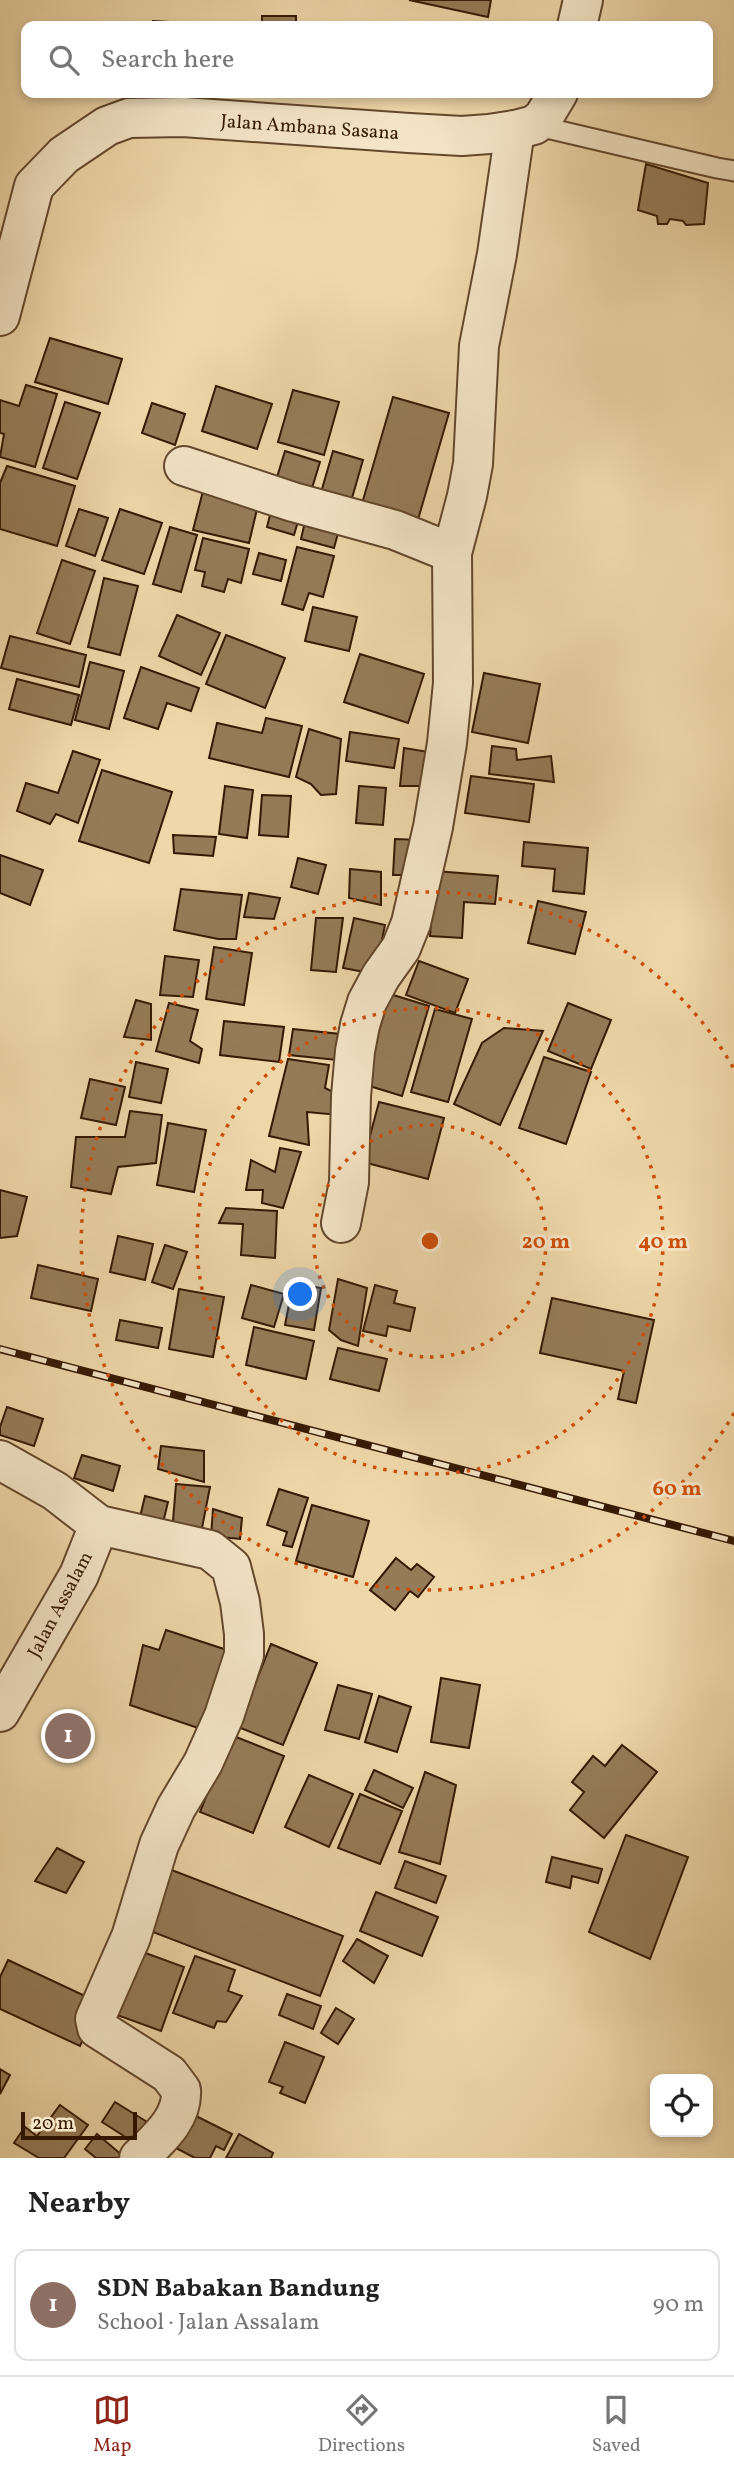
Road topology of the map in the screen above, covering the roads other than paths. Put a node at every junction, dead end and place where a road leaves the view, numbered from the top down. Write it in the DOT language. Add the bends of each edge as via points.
graph roads {
  1 [pos="583,0"];
  2 [pos="577,21"];
  3 [pos="555,98"];
  4 [pos="524,128"];
  5 [pos="734,171"];
  6 [pos="0,316"];
  7 [pos="184,466"];
  8 [pos="452,553"];
  9 [pos="341,1223"];
  10 [pos="0,1460"];
  11 [pos="99,1525"];
  12 [pos="0,1712"];
  13 [pos="139,2158"];
  1 -- 2 [label="street"];
  3 -- 4 [label="street" via="543,118"];
  4 -- 5 [label="lane"];
  4 -- 6 [label="street, Jalan Ambana Sasana" via="462,136 183,117 129,118 107,126 64,155 34,186"];
  4 -- 8 [label="street" via="479,346 473,464"];
  7 -- 8 [label="street" via="395,530"];
  8 -- 9 [label="street" via="453,683 447,743 411,923 401,948 381,975 360,1025 352,1083 349,1182"];
  10 -- 11 [label="street" via="55,1491"];
  11 -- 12 [label="street, Jalan Assalam" via="79,1575"];
  11 -- 13 [label="street" via="210,1550 231,1567 244,1634 244,1655 224,1716 159,1845 131,1937 95,2019 97,2028 169,2074 181,2090 172,2124"];
}
